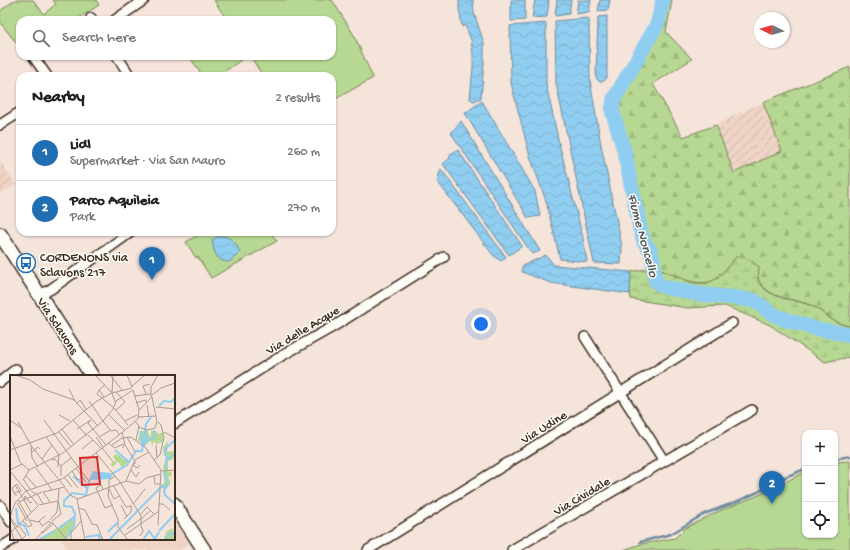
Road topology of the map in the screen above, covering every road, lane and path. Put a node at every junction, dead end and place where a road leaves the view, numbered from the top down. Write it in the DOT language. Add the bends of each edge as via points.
graph roads {
  1 [pos="144,0"];
  2 [pos="121,16"];
  3 [pos="36,60"];
  4 [pos="120,60"];
  5 [pos="44,72"];
  6 [pos="127,72"];
  7 [pos="16,115"];
  8 [pos="0,125"];
  9 [pos="0,234"];
  10 [pos="124,236"];
  11 [pos="444,258"];
  12 [pos="40,295"];
  13 [pos="732,323"];
  14 [pos="585,337"];
  15 [pos="16,369"];
  16 [pos="91,375"];
  17 [pos="0,382"];
  18 [pos="620,393"];
  19 [pos="752,410"];
  20 [pos="175,423"];
  21 [pos="664,461"];
  22 [pos="0,505"];
  23 [pos="175,506"];
  24 [pos="10,520"];
  25 [pos="12,540"];
  26 [pos="0,548"];
  27 [pos="204,550"];
  28 [pos="368,550"];
  29 [pos="512,550"];
  1 -- 2 [label="street"];
  3 -- 5 [label="street"];
  4 -- 6 [label="street"];
  7 -- 8 [label="street"];
  9 -- 12 [label="street, Via Sclavons"];
  10 -- 12 [label="street"];
  11 -- 20 [label="street, Via delle Acque"];
  12 -- 16 [label="street, Via Sclavons"];
  13 -- 18 [label="street, Via Udine"];
  14 -- 18 [label="street"];
  15 -- 17 [label="street"];
  18 -- 21 [label="street"];
  18 -- 28 [label="street, Via Udine"];
  19 -- 21 [label="street, Via Cividale"];
  21 -- 29 [label="street, Via Cividale"];
  22 -- 24 [label="street"];
  23 -- 27 [label="street"];
  25 -- 26 [label="street"];
}
